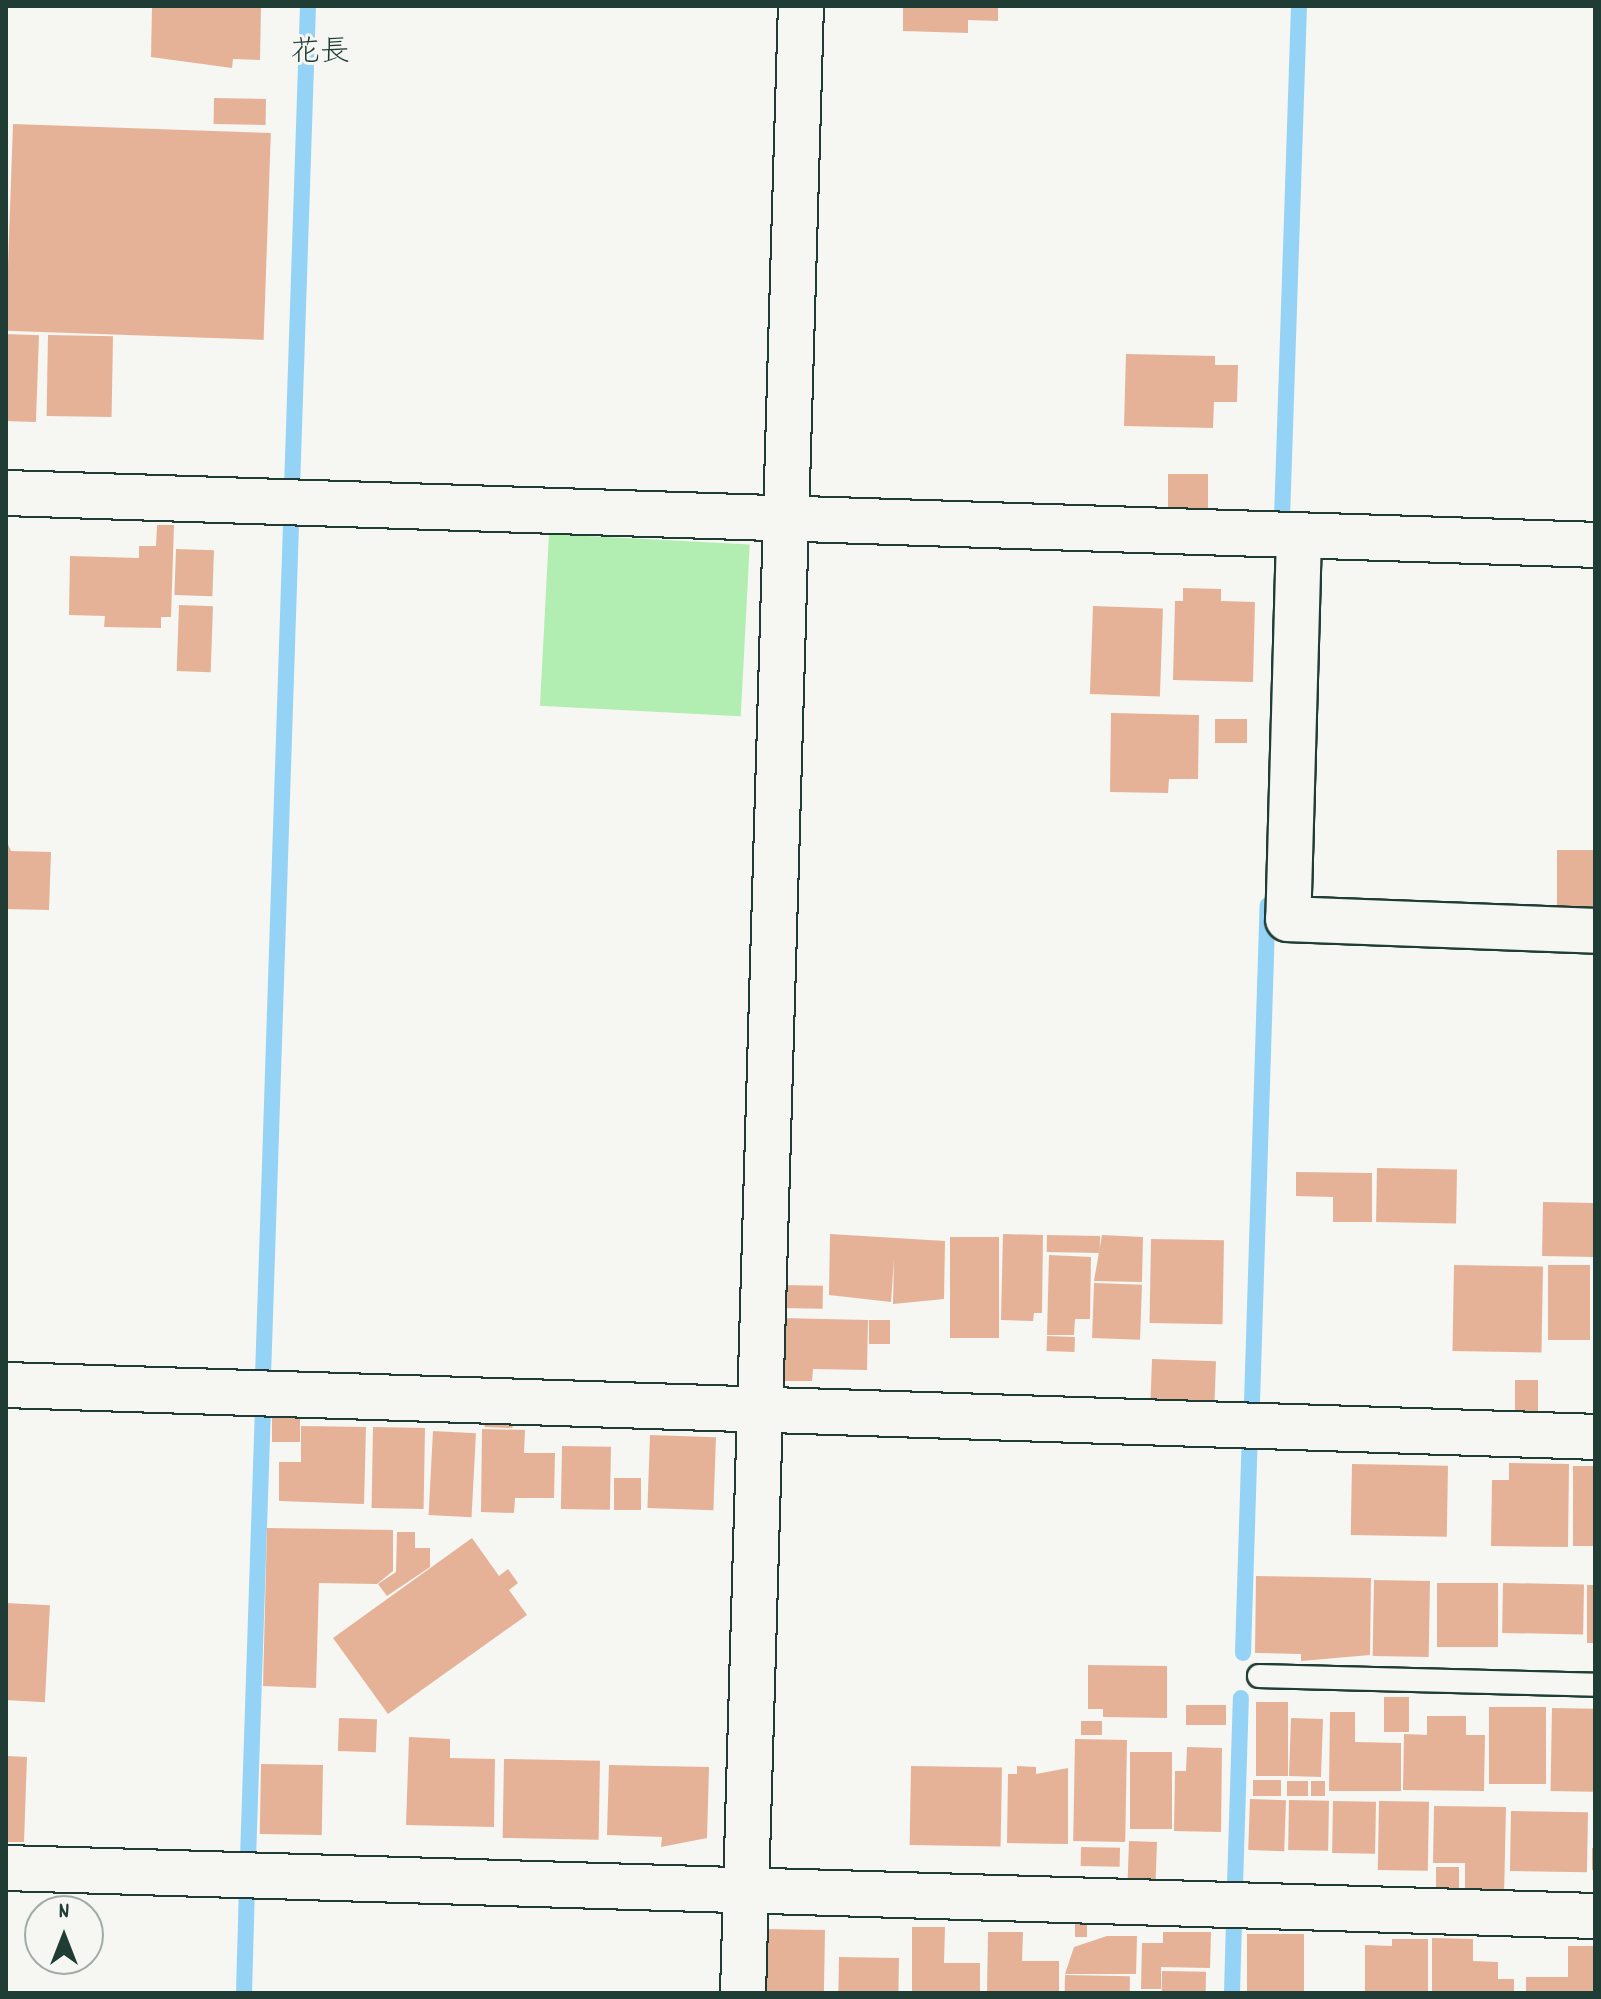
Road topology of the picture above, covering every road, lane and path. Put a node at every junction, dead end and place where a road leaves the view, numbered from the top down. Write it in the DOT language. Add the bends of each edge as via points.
graph roads {
  1 [pos="801,6"];
  2 [pos="6,493"];
  3 [pos="786,519"];
  4 [pos="1299,536"];
  5 [pos="1595,545"];
  6 [pos="1595,931"];
  7 [pos="6,1385"];
  8 [pos="760,1410"];
  9 [pos="1595,1437"];
  10 [pos="1259,1676"];
  11 [pos="1595,1685"];
  12 [pos="6,1868"];
  13 [pos="746,1890"];
  14 [pos="1595,1916"];
  15 [pos="743,1993"];
  1 -- 3 [label="street"];
  2 -- 3 [label="street"];
  3 -- 4 [label="street"];
  3 -- 8 [label="street"];
  4 -- 5 [label="street"];
  4 -- 6 [label="street" via="1288,919"];
  7 -- 8 [label="street"];
  8 -- 9 [label="street"];
  8 -- 13 [label="street"];
  10 -- 11 [label="lane"];
  12 -- 13 [label="street"];
  13 -- 14 [label="street"];
  13 -- 15 [label="street"];
}
